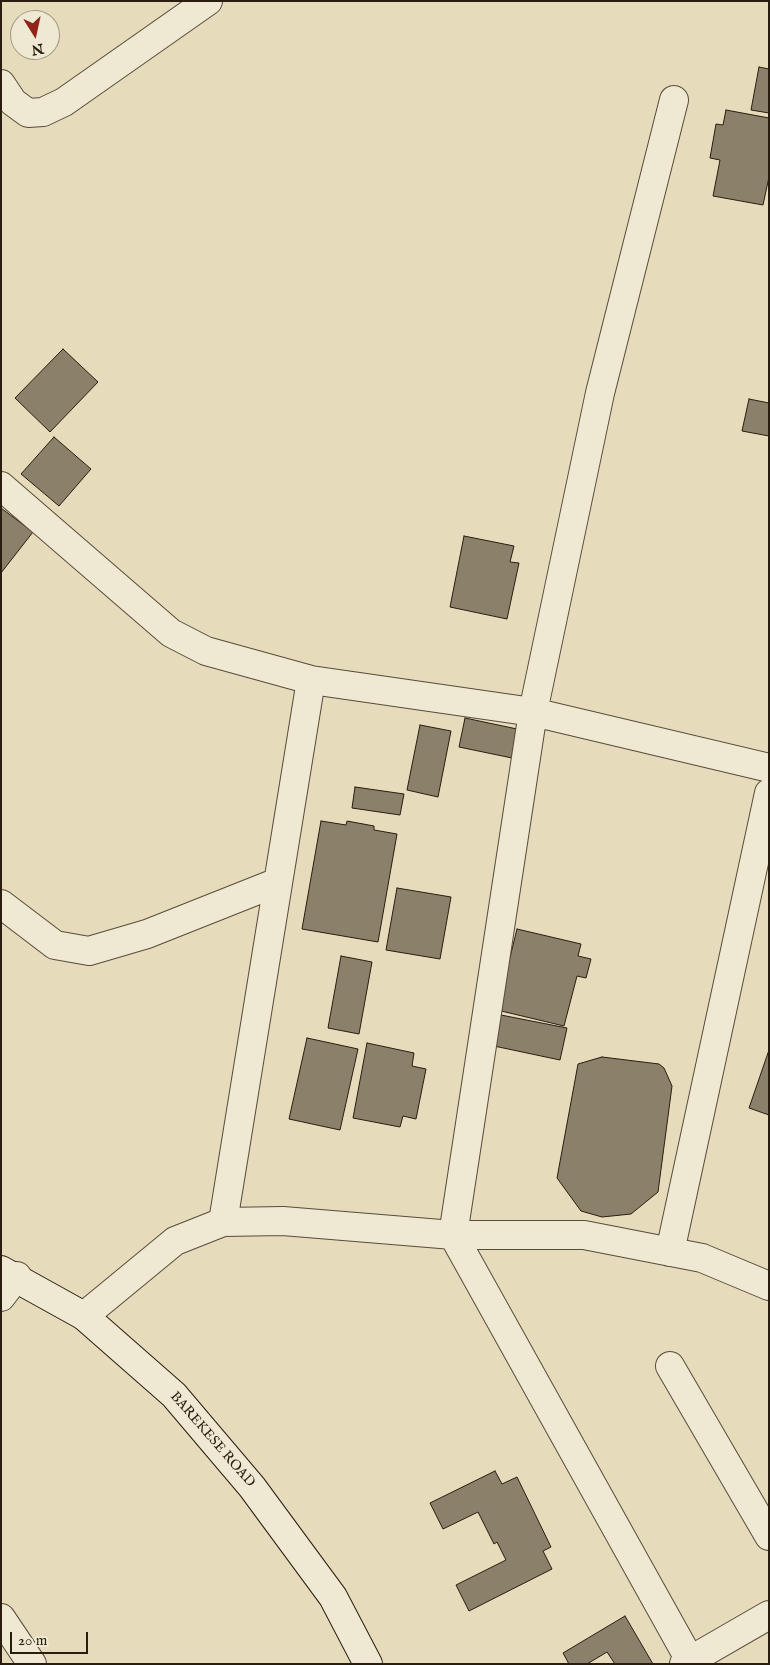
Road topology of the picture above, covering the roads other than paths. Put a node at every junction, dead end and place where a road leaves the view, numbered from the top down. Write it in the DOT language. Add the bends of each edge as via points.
graph roads {
  1 [pos="208,1"];
  2 [pos="1,84"];
  3 [pos="674,100"];
  4 [pos="1,486"];
  5 [pos="311,680"];
  6 [pos="533,712"];
  7 [pos="769,768"];
  8 [pos="769,793"];
  9 [pos="278,882"];
  10 [pos="1,904"];
  11 [pos="223,1222"];
  12 [pos="454,1235"];
  13 [pos="670,1252"];
  14 [pos="6,1281"];
  15 [pos="769,1286"];
  16 [pos="84,1316"];
  17 [pos="670,1366"];
  18 [pos="769,1536"];
  19 [pos="769,1615"];
  20 [pos="1,1618"];
  21 [pos="689,1663"];
  22 [pos="32,1664"];
  23 [pos="368,1664"];
  1 -- 2 [label="street" via="64,102 44,112 28,113 13,102"];
  3 -- 6 [label="street" via="600,393"];
  4 -- 5 [label="street" via="171,633 206,652"];
  5 -- 6 [label="street"];
  5 -- 9 [label="street"];
  6 -- 7 [label="street"];
  6 -- 12 [label="street"];
  8 -- 13 [label="street"];
  9 -- 10 [label="street" via="147,934 89,952 55,945"];
  9 -- 11 [label="street"];
  11 -- 12 [label="street" via="283,1221"];
  11 -- 16 [label="street" via="175,1241"];
  12 -- 13 [label="street" via="584,1235"];
  12 -- 21 [label="street"];
  13 -- 15 [label="street" via="702,1258"];
  14 -- 16 [label="street, BAREKESE ROAD"];
  16 -- 23 [label="street, BAREKESE ROAD" via="174,1395 252,1487 333,1597"];
  17 -- 18 [label="street"];
  19 -- 21 [label="street"];
  20 -- 22 [label="street"];
}
